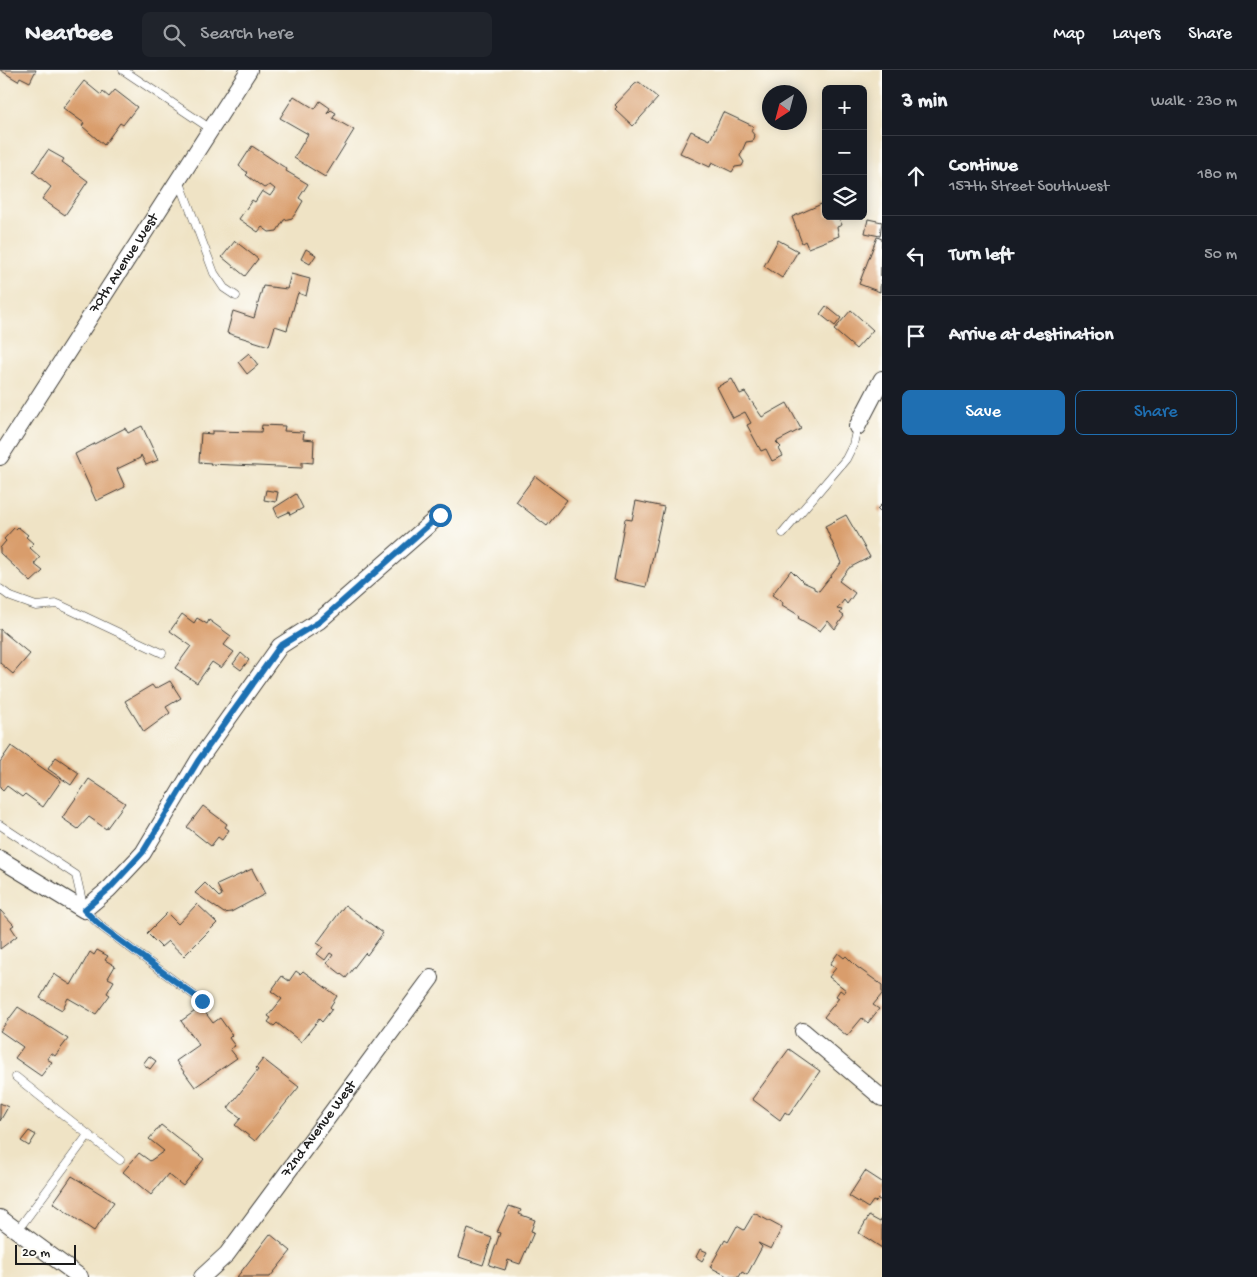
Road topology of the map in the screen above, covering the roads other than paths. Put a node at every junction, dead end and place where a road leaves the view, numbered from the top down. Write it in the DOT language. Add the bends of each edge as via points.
graph roads {
  1 [pos="123,70"];
  2 [pos="249,70"];
  3 [pos="212,129"];
  4 [pos="179,180"];
  5 [pos="236,296"];
  6 [pos="882,380"];
  7 [pos="857,426"];
  8 [pos="0,457"];
  9 [pos="440,515"];
  10 [pos="783,533"];
  11 [pos="0,589"];
  12 [pos="162,652"];
  13 [pos="0,825"];
  14 [pos="0,860"];
  15 [pos="84,910"];
  16 [pos="431,978"];
  17 [pos="202,1001"];
  18 [pos="803,1031"];
  19 [pos="16,1077"];
  20 [pos="882,1098"];
  21 [pos="88,1135"];
  22 [pos="120,1160"];
  23 [pos="0,1218"];
  24 [pos="17,1231"];
  25 [pos="80,1277"];
  26 [pos="202,1277"];
  1 -- 3 [label="lane"];
  2 -- 3 [label="street, 70th Avenue West"];
  3 -- 4 [label="street, 70th Avenue West"];
  4 -- 5 [label="lane" via="214,273 224,288"];
  4 -- 8 [label="street, 70th Avenue West"];
  6 -- 7 [label="street"];
  7 -- 10 [label="lane" via="846,459"];
  9 -- 15 [label="street" via="319,622 280,646 198,761 143,852 109,889"];
  11 -- 12 [label="lane" via="11,597 36,606 58,604"];
  13 -- 15 [label="lane" via="76,875"];
  14 -- 15 [label="street"];
  15 -- 17 [label="lane" via="103,928"];
  16 -- 26 [label="street, 72nd Avenue West" via="227,1254"];
  18 -- 20 [label="street"];
  19 -- 21 [label="lane"];
  21 -- 22 [label="lane"];
  21 -- 24 [label="lane"];
  23 -- 24 [label="street"];
  24 -- 25 [label="street"];
}
